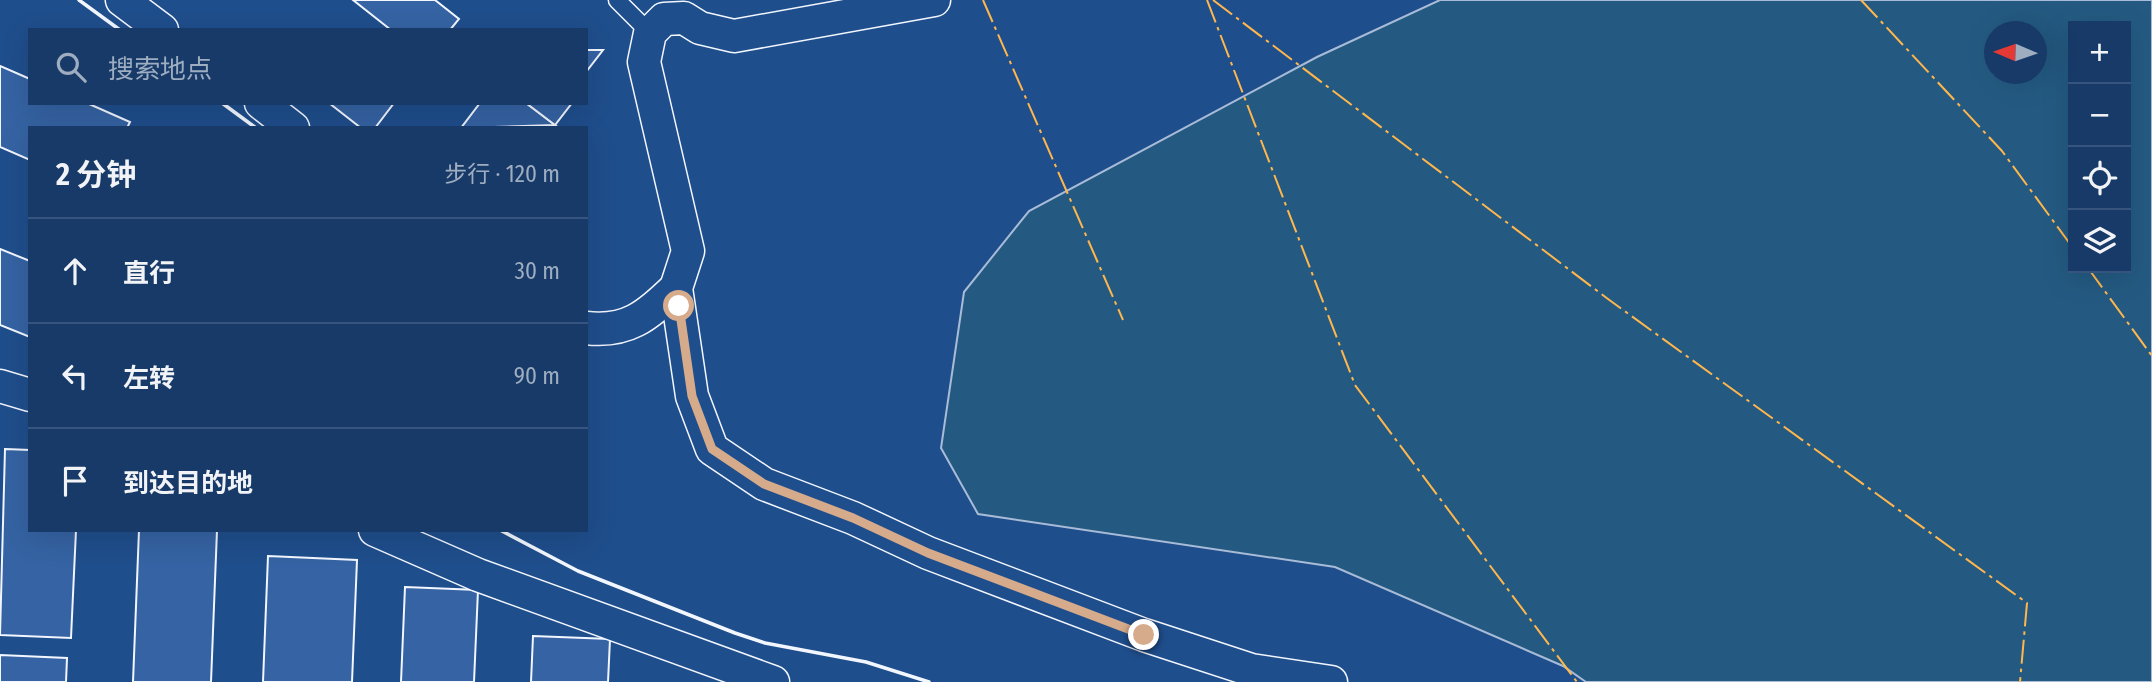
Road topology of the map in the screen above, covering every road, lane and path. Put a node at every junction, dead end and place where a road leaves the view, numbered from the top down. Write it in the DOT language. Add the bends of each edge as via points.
graph roads {
  1 [pos="122,0"];
  2 [pos="617,0"];
  3 [pos="934,0"];
  4 [pos="159,28"];
  5 [pos="650,33"];
  6 [pos="264,105"];
  7 [pos="290,126"];
  8 [pos="676,288"];
  9 [pos="588,328"];
  10 [pos="0,386"];
  11 [pos="28,394"];
  12 [pos="380,532"];
  13 [pos="774,682"];
  14 [pos="1331,682"];
  1 -- 4 [label="street"];
  2 -- 5 [label="lane"];
  3 -- 5 [label="street" via="734,36 700,28 684,18 664,19"];
  5 -- 8 [label="street" via="644,62 688,251"];
  6 -- 7 [label="street"];
  8 -- 9 [label="street" via="644,317 610,331"];
  8 -- 14 [label="street" via="692,396 712,449 764,484 928,553 1144,635 1251,670"];
  10 -- 11 [label="street"];
  12 -- 13 [label="street" via="478,575"];
}
